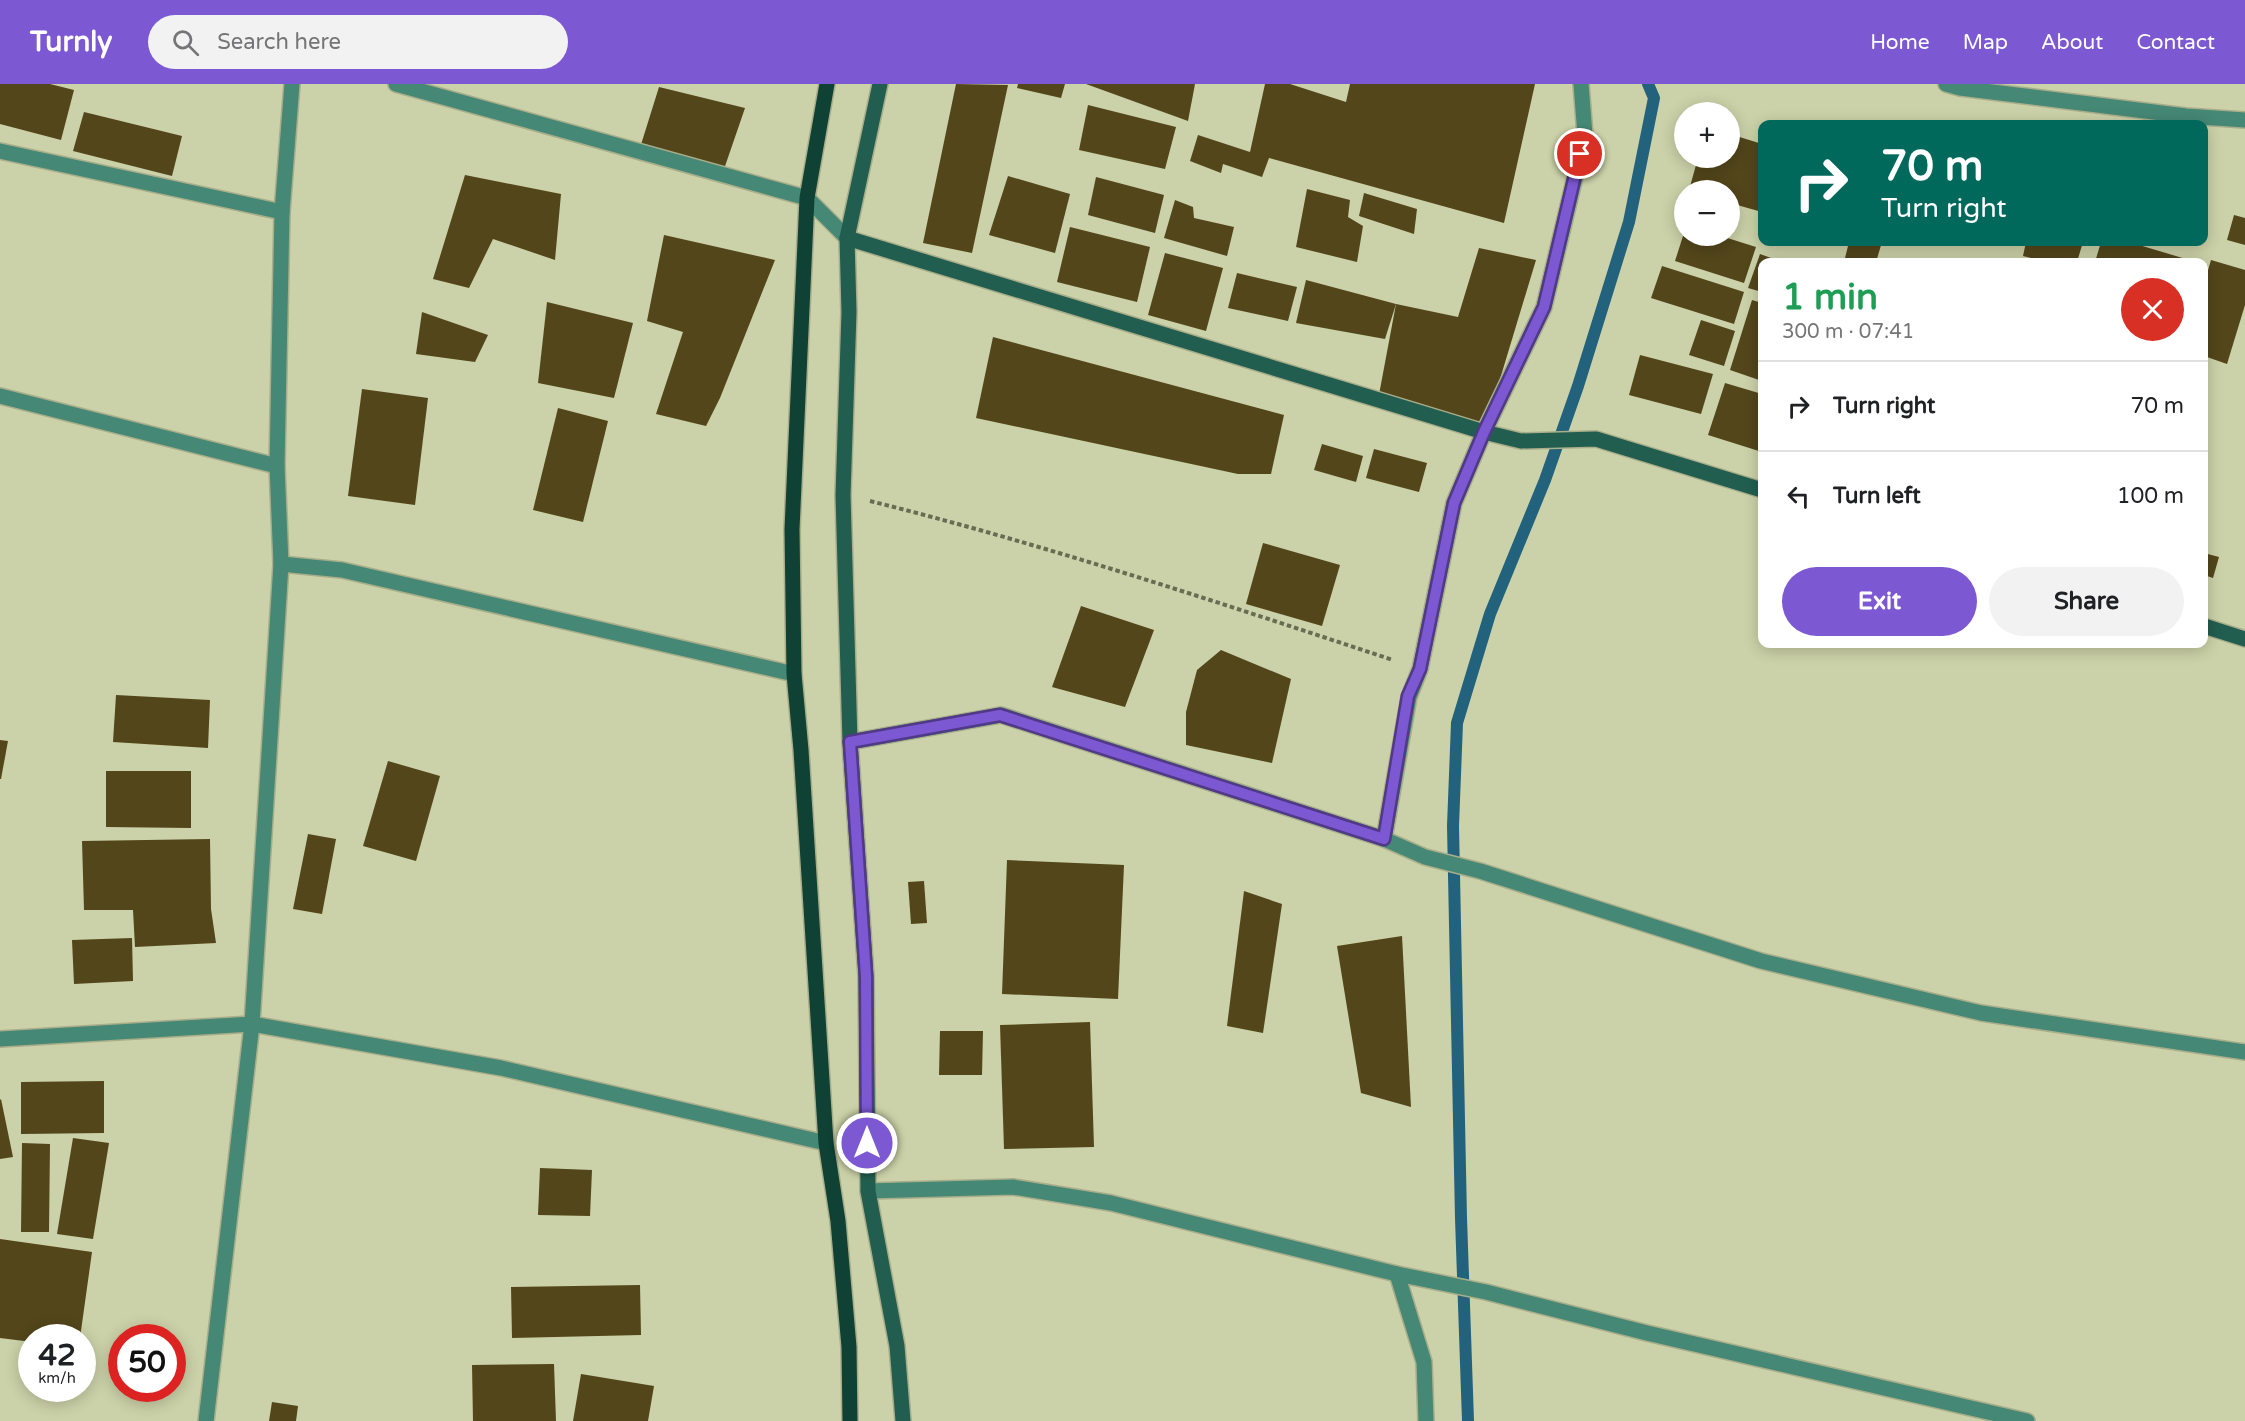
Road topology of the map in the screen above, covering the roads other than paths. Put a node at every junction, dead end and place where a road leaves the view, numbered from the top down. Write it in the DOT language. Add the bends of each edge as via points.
graph roads {
  1 [pos="292,84"];
  2 [pos="396,84"];
  3 [pos="827,84"];
  4 [pos="880,84"];
  5 [pos="1581,84"];
  6 [pos="1946,84"];
  7 [pos="2245,120"];
  8 [pos="0,151"];
  9 [pos="807,198"];
  10 [pos="282,212"];
  11 [pos="847,238"];
  12 [pos="0,396"];
  13 [pos="1484,432"];
  14 [pos="277,466"];
  15 [pos="1758,489"];
  16 [pos="280,564"];
  17 [pos="2208,627"];
  18 [pos="2245,639"];
  19 [pos="794,674"];
  20 [pos="850,742"];
  21 [pos="1384,839"];
  22 [pos="252,1024"];
  23 [pos="0,1039"];
  24 [pos="2245,1052"];
  25 [pos="826,1143"];
  26 [pos="868,1191"];
  27 [pos="1397,1274"];
  28 [pos="206,1421"];
  29 [pos="849,1421"];
  30 [pos="903,1421"];
  31 [pos="1426,1421"];
  32 [pos="2027,1421"];
  1 -- 10 [label="street"];
  2 -- 9 [label="street"];
  3 -- 9 [label="main road"];
  4 -- 11 [label="main road"];
  5 -- 13 [label="street" via="1585,135 1544,307"];
  6 -- 7 [label="street" via="2186,116"];
  8 -- 10 [label="street"];
  9 -- 11 [label="street"];
  9 -- 19 [label="main road" via="792,529"];
  10 -- 14 [label="street"];
  11 -- 13 [label="main road"];
  11 -- 20 [label="main road" via="849,312 843,495"];
  12 -- 14 [label="street"];
  13 -- 15 [label="main road" via="1521,441 1596,439"];
  13 -- 21 [label="street" via="1454,503 1420,669 1408,696"];
  14 -- 16 [label="street"];
  16 -- 19 [label="street" via="342,570"];
  16 -- 22 [label="street"];
  17 -- 18 [label="main road"];
  19 -- 25 [label="main road"];
  20 -- 21 [label="street" via="1000,715"];
  20 -- 26 [label="main road" via="866,976"];
  21 -- 24 [label="street" via="1425,857 1761,961 1981,1013"];
  22 -- 23 [label="street"];
  22 -- 25 [label="street" via="501,1068"];
  22 -- 28 [label="street"];
  25 -- 29 [label="main road" via="849,1347"];
  26 -- 27 [label="street" via="1013,1187 1111,1203"];
  26 -- 30 [label="main road" via="897,1346"];
  27 -- 31 [label="street" via="1424,1362"];
  27 -- 32 [label="street"];
}
